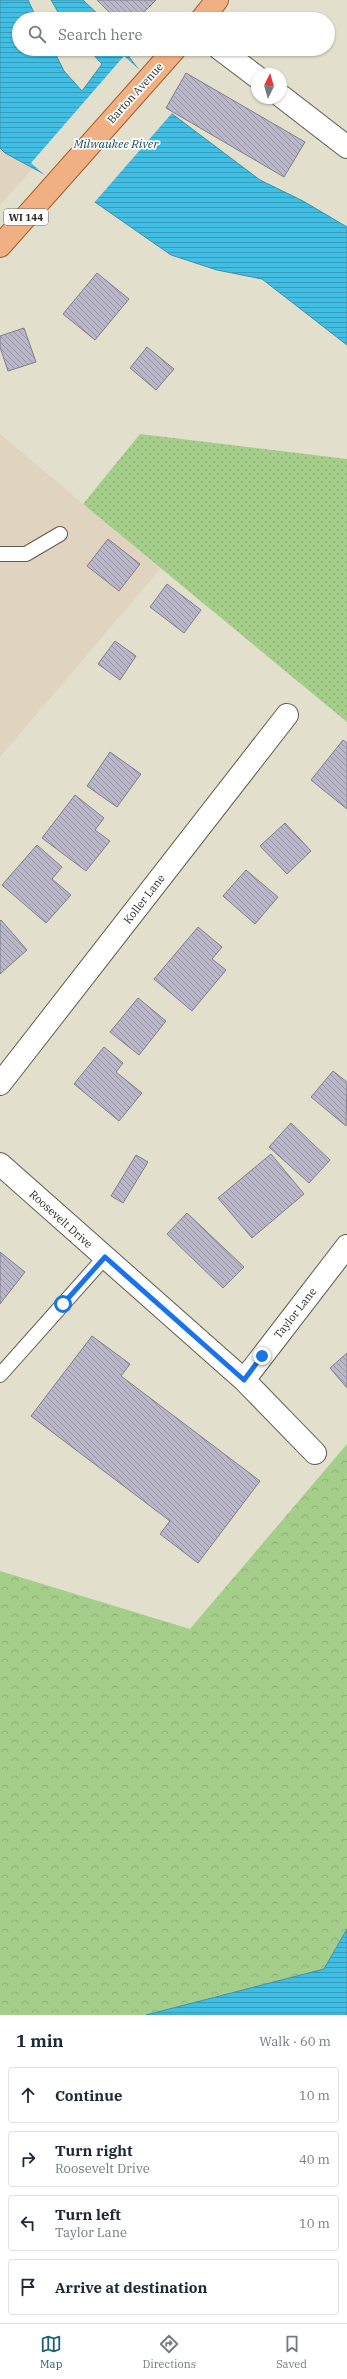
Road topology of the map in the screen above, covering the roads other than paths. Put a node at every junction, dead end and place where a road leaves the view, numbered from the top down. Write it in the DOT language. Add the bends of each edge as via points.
graph roads {
  1 [pos="217,0"];
  2 [pos="208,12"];
  3 [pos="169,56"];
  4 [pos="229,56"];
  5 [pos="251,72"];
  6 [pos="287,101"];
  7 [pos="347,148"];
  8 [pos="0,246"];
  9 [pos="60,534"];
  10 [pos="0,554"];
  11 [pos="287,715"];
  12 [pos="0,1084"];
  13 [pos="0,1164"];
  14 [pos="347,1246"];
  15 [pos="105,1257"];
  16 [pos="0,1375"];
  17 [pos="244,1380"];
  18 [pos="315,1453"];
  1 -- 2 [label="main road"];
  3 -- 8 [label="main road, Barton Avenue / WI 144"];
  4 -- 5 [label="street"];
  6 -- 7 [label="street"];
  9 -- 10 [label="lane" via="26,554"];
  11 -- 12 [label="street, Koller Lane"];
  13 -- 15 [label="street, Roosevelt Drive"];
  14 -- 17 [label="street, Taylor Lane"];
  15 -- 16 [label="lane"];
  15 -- 17 [label="street, Roosevelt Drive"];
  17 -- 18 [label="street, Roosevelt Drive"];
}
